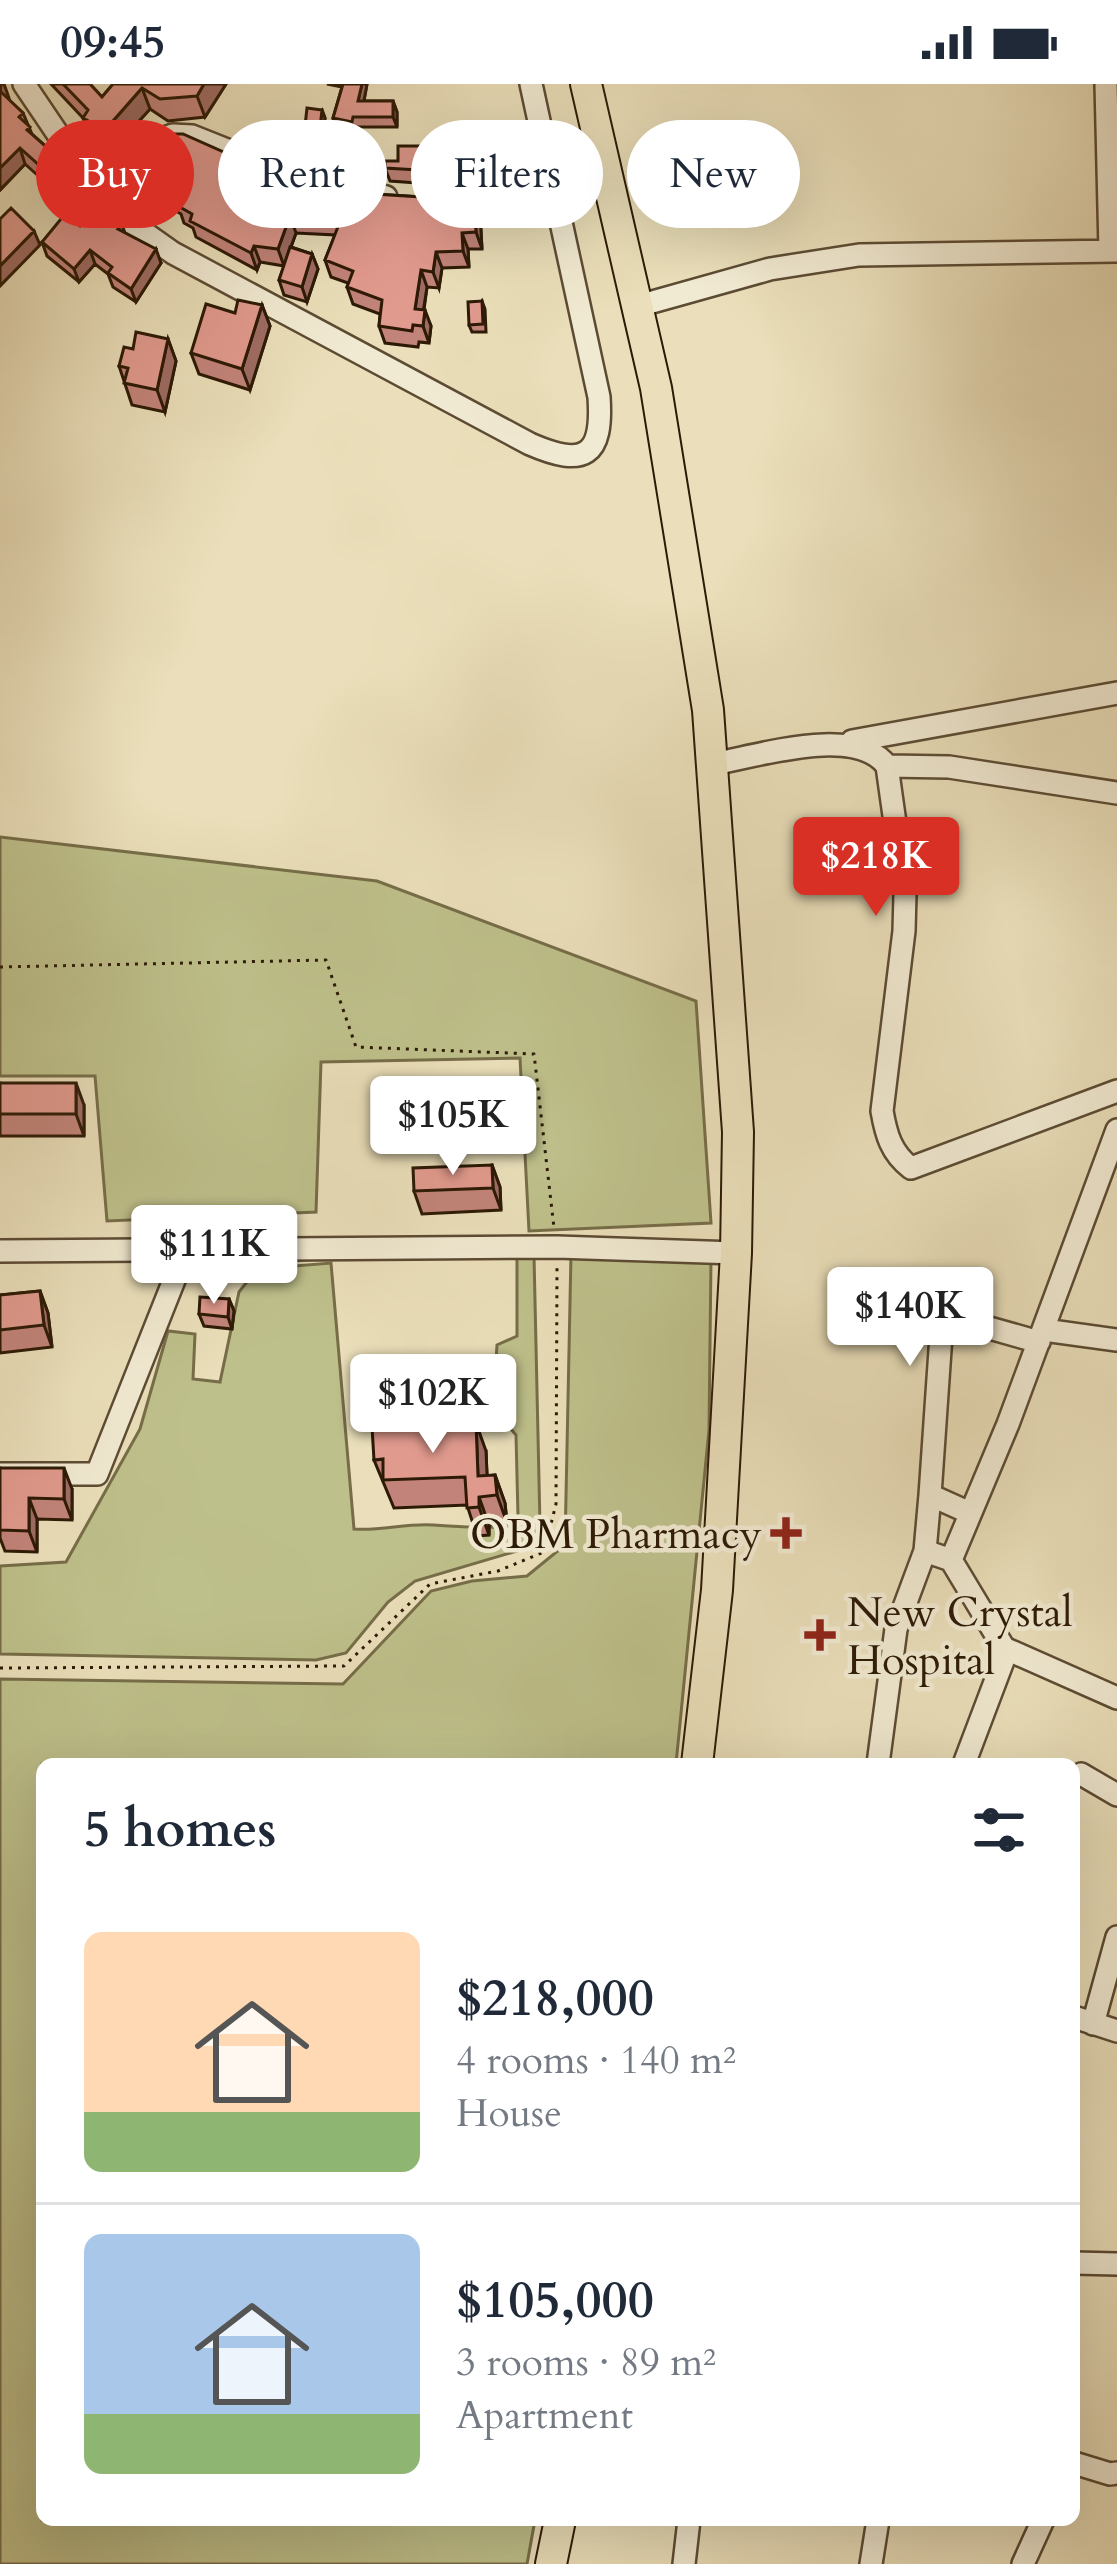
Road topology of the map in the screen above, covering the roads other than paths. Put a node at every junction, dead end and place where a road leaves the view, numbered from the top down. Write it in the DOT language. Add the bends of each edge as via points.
graph roads {
  1 [pos="24,84"];
  2 [pos="531,84"];
  3 [pos="586,84"];
  4 [pos="1106,84"];
  5 [pos="48,120"];
  6 [pos="539,120"];
  7 [pos="194,137"];
  8 [pos="411,198"];
  9 [pos="138,228"];
  10 [pos="562,228"];
  11 [pos="1114,251"];
  12 [pos="638,306"];
  13 [pos="1117,693"];
  14 [pos="843,742"];
  15 [pos="712,764"];
  16 [pos="887,766"];
  17 [pos="1117,793"];
  18 [pos="1117,1090"];
  19 [pos="1117,1130"];
  20 [pos="186,1250"];
  21 [pos="0,1251"];
  22 [pos="736,1253"];
  23 [pos="1042,1336"];
  24 [pos="1117,1340"];
  25 [pos="0,1474"];
  26 [pos="929,1495"];
  27 [pos="970,1513"];
  28 [pos="925,1551"];
  29 [pos="951,1560"];
  30 [pos="1004,1648"];
  31 [pos="1117,1697"];
  32 [pos="698,1758"];
  33 [pos="879,1758"];
  34 [pos="966,1758"];
  35 [pos="1081,1774"];
  36 [pos="1117,1796"];
  37 [pos="1117,1937"];
  38 [pos="1083,2020"];
  39 [pos="1117,2031"];
  40 [pos="1080,2263"];
  41 [pos="1117,2264"];
  42 [pos="1080,2464"];
  43 [pos="1117,2473"];
  44 [pos="559,2526"];
  45 [pos="688,2526"];
  46 [pos="877,2526"];
  47 [pos="1040,2526"];
  48 [pos="551,2564"];
  49 [pos="684,2564"];
  50 [pos="871,2564"];
  51 [pos="1023,2564"];
  1 -- 5 [label="street"];
  2 -- 6 [label="street"];
  3 -- 12 [label="highway"];
  4 -- 11 [label="street"];
  7 -- 8 [label="street" via="280,171"];
  9 -- 10 [label="street" via="225,284 557,456 584,454 601,428"];
  11 -- 12 [label="street" via="859,255 770,269"];
  12 -- 15 [label="highway"];
  13 -- 14 [label="street"];
  14 -- 15 [label="street"];
  14 -- 16 [label="street" via="877,753"];
  15 -- 22 [label="highway" via="738,1132"];
  16 -- 17 [label="street" via="949,767"];
  16 -- 18 [label="street" via="904,931 882,1111 898,1156 910,1168"];
  19 -- 23 [label="street"];
  20 -- 21 [label="street"];
  20 -- 22 [label="street"];
  20 -- 25 [label="street" via="97,1474"];
  22 -- 32 [label="highway" via="717,1590"];
  23 -- 24 [label="street"];
  23 -- 26 [label="street" via="942,1321"];
  23 -- 27 [label="street"];
  26 -- 27 [label="street"];
  26 -- 28 [label="street"];
  27 -- 29 [label="street"];
  28 -- 29 [label="street"];
  28 -- 33 [label="street" via="896,1629"];
  29 -- 30 [label="street"];
  30 -- 31 [label="street"];
  30 -- 34 [label="street"];
  35 -- 36 [label="street"];
  37 -- 38 [label="street"];
  38 -- 39 [label="street"];
  40 -- 41 [label="street"];
  42 -- 43 [label="street"];
  44 -- 48 [label="highway"];
  45 -- 49 [label="street"];
  46 -- 50 [label="street"];
  47 -- 51 [label="street"];
}
